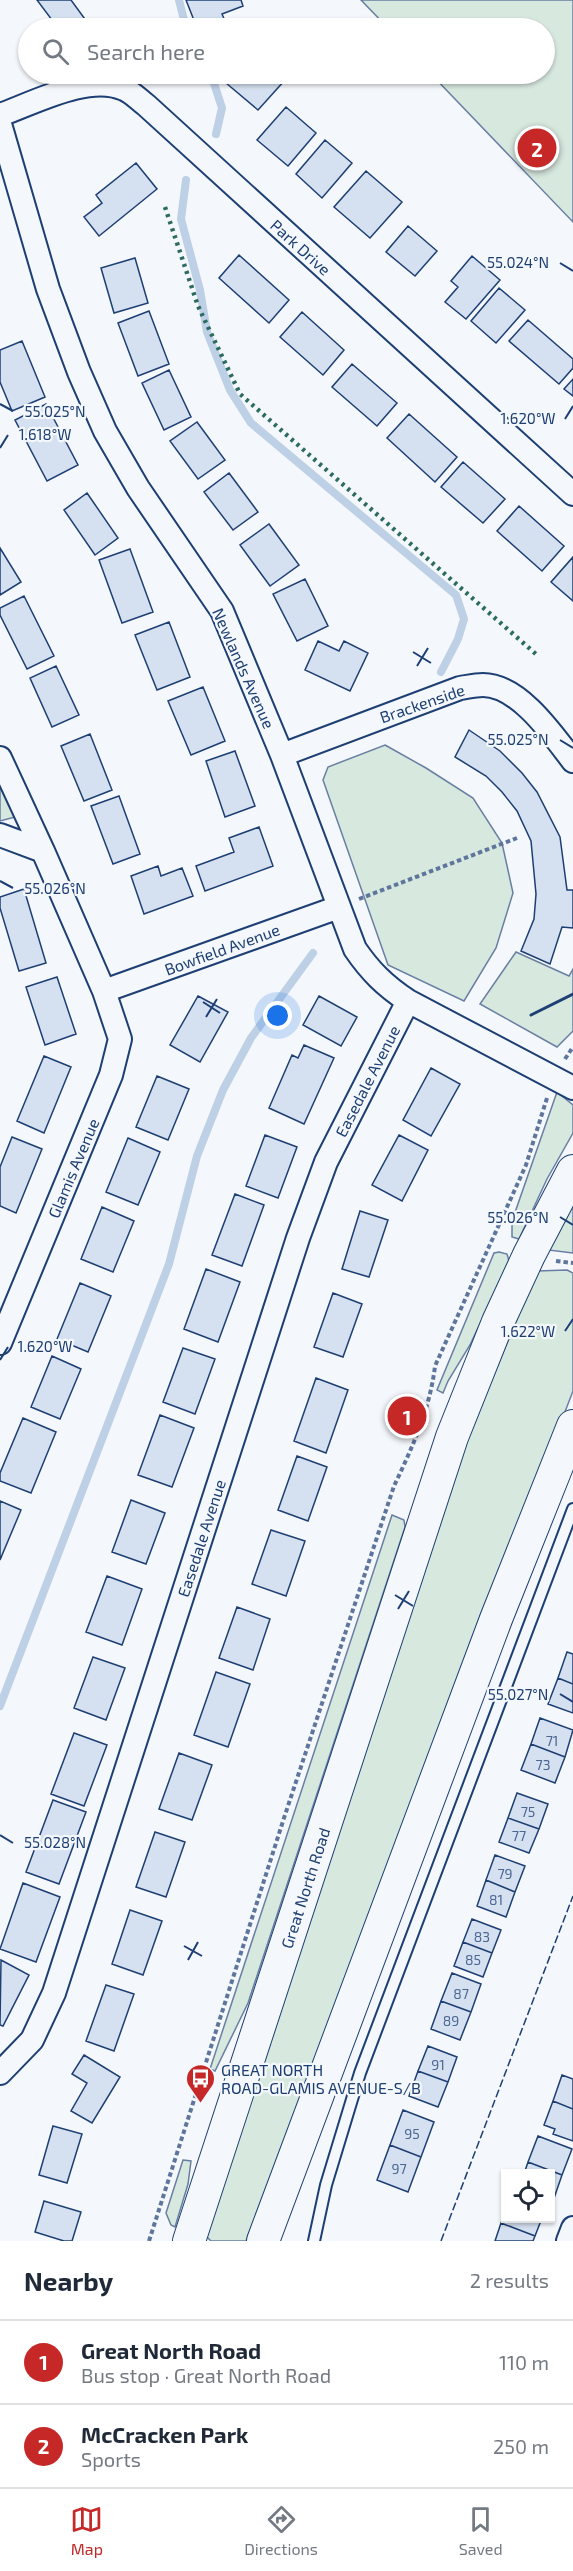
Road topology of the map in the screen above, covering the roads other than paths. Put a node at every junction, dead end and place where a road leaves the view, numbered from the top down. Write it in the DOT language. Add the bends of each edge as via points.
graph roads {
  1 [pos="95,84"];
  2 [pos="105,84"];
  3 [pos="0,115"];
  4 [pos="0,124"];
  5 [pos="573,494"];
  6 [pos="282,755"];
  7 [pos="0,758"];
  8 [pos="573,761"];
  9 [pos="0,835"];
  10 [pos="44,850"];
  11 [pos="339,906"];
  12 [pos="104,991"];
  13 [pos="408,1001"];
  14 [pos="563,1082"];
  15 [pos="573,1171"];
  16 [pos="0,1343"];
  17 [pos="573,1426"];
  18 [pos="573,1509"];
  19 [pos="0,2073"];
  20 [pos="573,2228"];
  21 [pos="189,2241"];
  22 [pos="263,2241"];
  23 [pos="314,2241"];
  24 [pos="568,2241"];
  1 -- 3 [label="street, Park Drive"];
  2 -- 5 [label="street, Park Drive" via="124,89 147,105"];
  4 -- 6 [label="street, Newlands Avenue" via="48,289 79,372 105,430 138,488 222,611"];
  6 -- 8 [label="street, Brackenside" via="460,688 485,685 513,695 541,719"];
  6 -- 11 [label="street, Newlands Avenue"];
  7 -- 10 [label="street, Glamis Avenue"];
  9 -- 10 [label="street"];
  10 -- 12 [label="street, Glamis Avenue"];
  11 -- 12 [label="street, Bowfield Avenue"];
  11 -- 13 [label="street, Newlands Avenue" via="356,949 370,970"];
  12 -- 16 [label="street, Glamis Avenue" via="120,1039 111,1075"];
  13 -- 14 [label="street, Newlands Avenue"];
  13 -- 19 [label="street, Easedale Avenue" via="326,1162 302,1227 54,1993 32,2040"];
  15 -- 21 [label="main road, Great North Road" via="498,1322 453,1437"];
  17 -- 22 [label="main road" via="496,1619"];
  18 -- 23 [label="lane" via="360,2073 326,2185"];
  20 -- 24 [label="street"];
}
